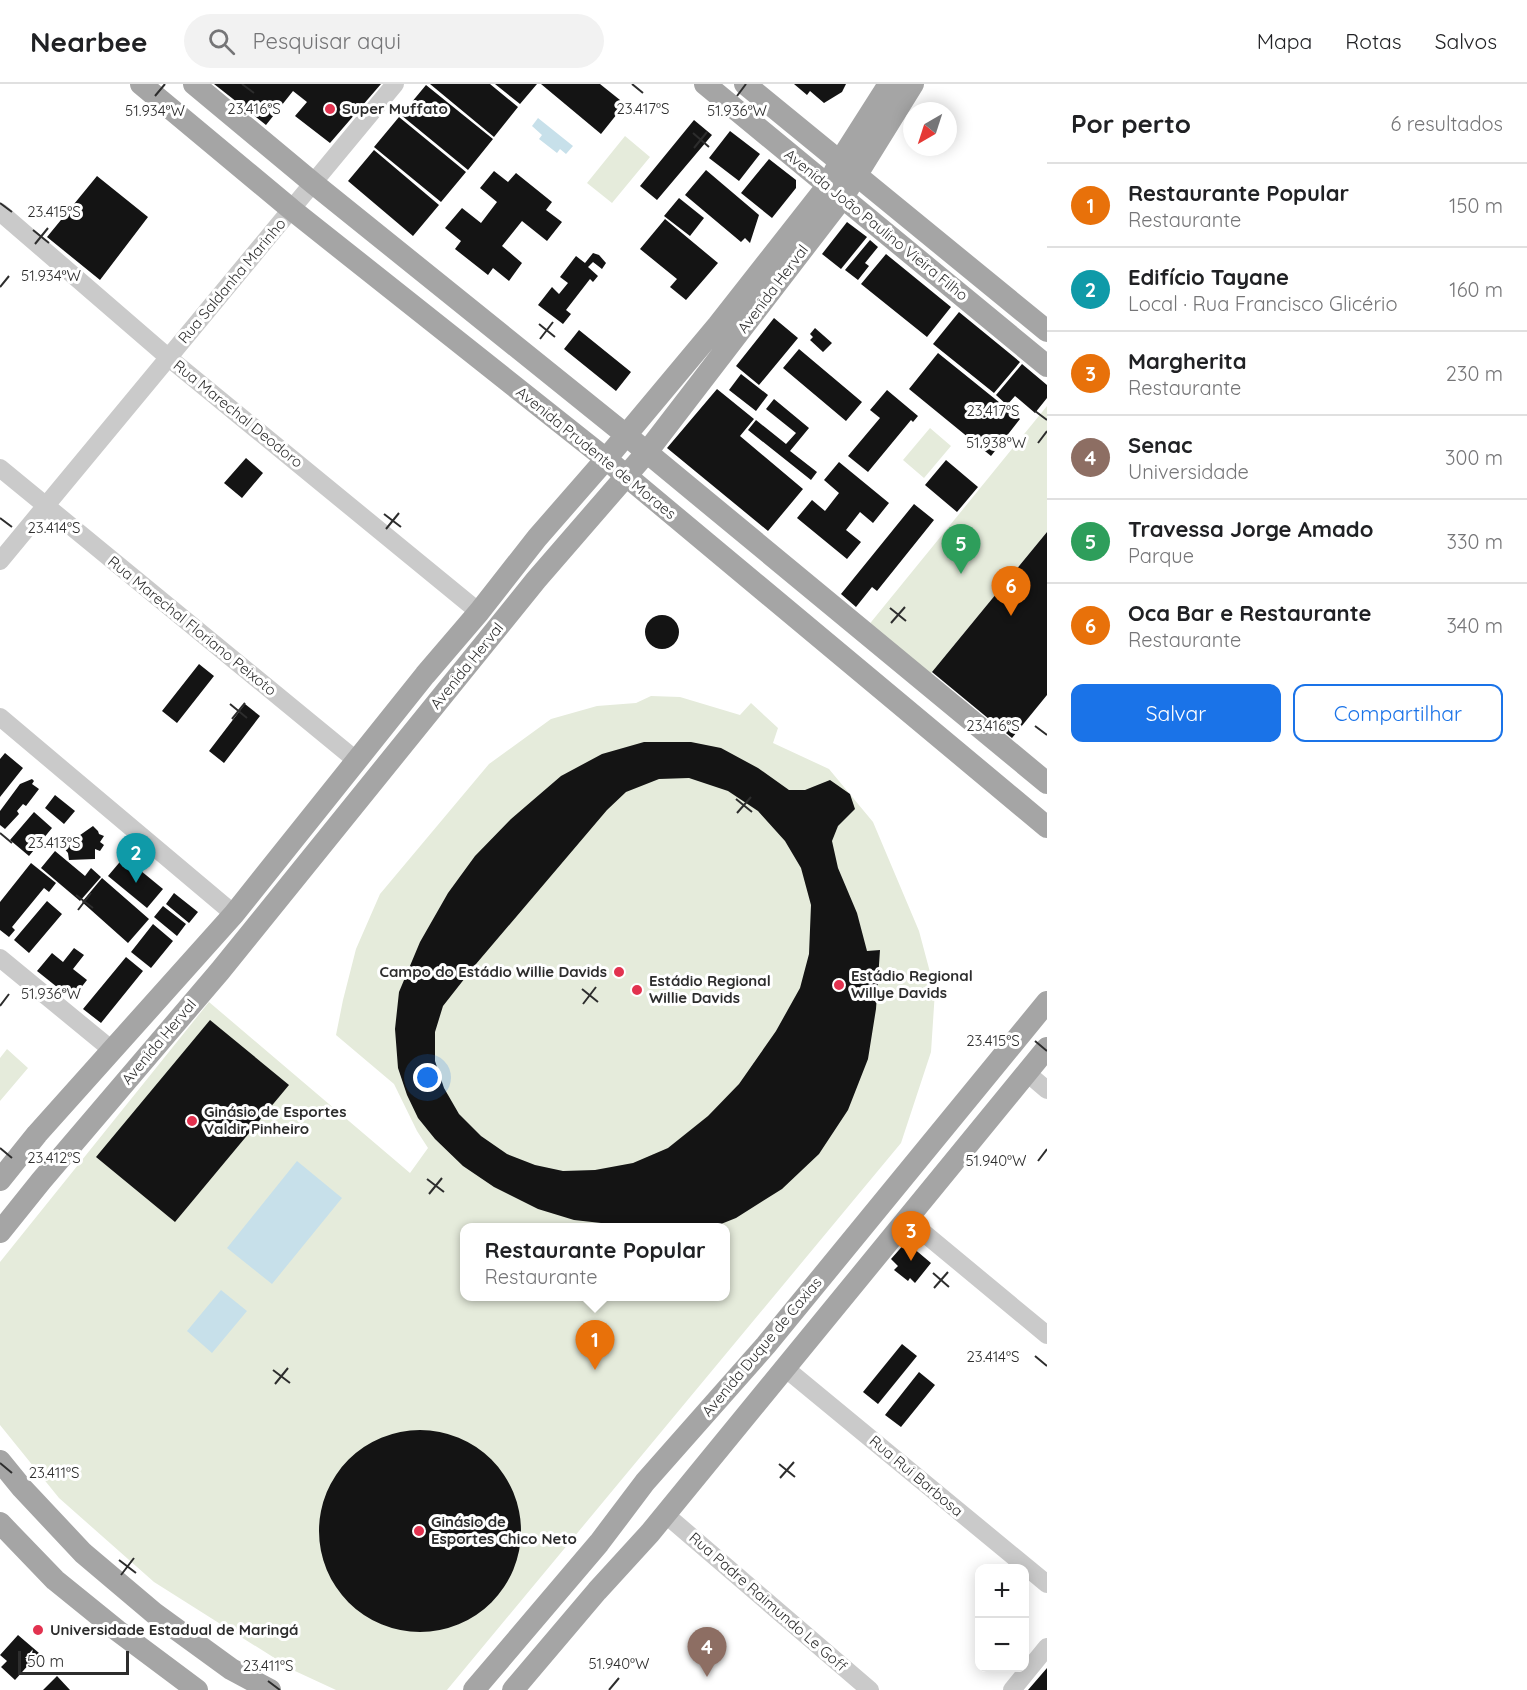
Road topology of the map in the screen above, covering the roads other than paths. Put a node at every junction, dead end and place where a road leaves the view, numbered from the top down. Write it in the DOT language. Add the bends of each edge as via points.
graph roads {
  1 [pos="141,84"];
  2 [pos="194,84"];
  3 [pos="395,84"];
  4 [pos="705,84"];
  5 [pos="745,84"];
  6 [pos="889,84"];
  7 [pos="913,84"];
  8 [pos="849,168"];
  9 [pos="313,183"];
  10 [pos="835,191"];
  11 [pos="291,209"];
  12 [pos="0,212"];
  13 [pos="748,322"];
  14 [pos="718,325"];
  15 [pos="1047,331"];
  16 [pos="169,358"];
  17 [pos="1047,366"];
  18 [pos="626,435"];
  19 [pos="646,452"];
  20 [pos="606,459"];
  21 [pos="0,468"];
  22 [pos="625,476"];
  23 [pos="46,506"];
  24 [pos="537,538"];
  25 [pos="0,561"];
  26 [pos="536,580"];
  27 [pos="479,612"];
  28 [pos="470,663"];
  29 [pos="425,675"];
  30 [pos="0,717"];
  31 [pos="357,761"];
  32 [pos="1047,783"];
  33 [pos="333,790"];
  34 [pos="338,825"];
  35 [pos="1047,827"];
  36 [pos="234,914"];
  37 [pos="0,958"];
  38 [pos="1047,1002"];
  39 [pos="1047,1048"];
  40 [pos="112,1050"];
  41 [pos="1027,1073"];
  42 [pos="1047,1090"];
  43 [pos="37,1134"];
  44 [pos="0,1180"];
  45 [pos="41,1181"];
  46 [pos="907,1219"];
  47 [pos="0,1232"];
  48 [pos="1047,1335"];
  49 [pos="785,1368"];
  50 [pos="0,1461"];
  51 [pos="645,1482"];
  52 [pos="665,1514"];
  53 [pos="0,1523"];
  54 [pos="650,1533"];
  55 [pos="1047,1584"];
  56 [pos="597,1591"];
  57 [pos="552,1600"];
  58 [pos="1047,1647"];
  59 [pos="197,1690"];
  60 [pos="270,1690"];
  61 [pos="474,1690"];
  62 [pos="513,1690"];
  63 [pos="870,1690"];
  64 [pos="1012,1690"];
  1 -- 11 [label="main road, Avenida Prudente de Moraes"];
  2 -- 9 [label="main road, Avenida Prudente de Moraes"];
  3 -- 9 [label="street, Rua Saldanha Marinho"];
  4 -- 10 [label="main road, Avenida João Paulino Vieira Filho"];
  5 -- 8 [label="main road, Avenida João Paulino Vieira Filho"];
  6 -- 8 [label="main road, Avenida Herval"];
  7 -- 8 [label="main road, Avenida Herval"];
  8 -- 10 [label="main road, Avenida Herval"];
  8 -- 15 [label="main road, Avenida João Paulino Vieira Filho"];
  9 -- 11 [label="street, Rua Saldanha Marinho"];
  9 -- 18 [label="main road, Avenida Prudente de Moraes"];
  10 -- 13 [label="main road, Avenida Herval"];
  10 -- 14 [label="main road, Avenida Herval"];
  10 -- 17 [label="main road, Avenida João Paulino Vieira Filho"];
  11 -- 16 [label="street, Rua Saldanha Marinho"];
  11 -- 20 [label="main road, Avenida Prudente de Moraes"];
  12 -- 16 [label="street, Rua Marechal Deodoro"];
  13 -- 14 [label="main road"];
  13 -- 19 [label="main road, Avenida Herval"];
  14 -- 18 [label="main road, Avenida Herval"];
  16 -- 23 [label="street, Rua Saldanha Marinho"];
  16 -- 27 [label="street, Rua Marechal Deodoro"];
  18 -- 19 [label="main road, Avenida Prudente de Moraes"];
  18 -- 20 [label="main road, Avenida Herval"];
  19 -- 22 [label="main road, Avenida Herval"];
  19 -- 32 [label="main road, Avenida Prudente de Moraes"];
  20 -- 22 [label="main road, Avenida Prudente de Moraes"];
  20 -- 24 [label="main road, Avenida Herval"];
  21 -- 23 [label="street, Rua Marechal Floriano Peixoto"];
  22 -- 26 [label="main road, Avenida Herval"];
  22 -- 35 [label="main road, Avenida Prudente de Moraes"];
  23 -- 25 [label="street, Rua Saldanha Marinho"];
  23 -- 31 [label="street, Rua Marechal Floriano Peixoto"];
  24 -- 26 [label="main road"];
  24 -- 27 [label="main road, Avenida Herval"];
  26 -- 28 [label="main road, Avenida Herval"];
  27 -- 29 [label="main road, Avenida Herval"];
  28 -- 29 [label="main road"];
  28 -- 34 [label="main road, Avenida Herval"];
  29 -- 31 [label="main road, Avenida Herval"];
  30 -- 36 [label="street"];
  31 -- 33 [label="main road, Avenida Herval"];
  33 -- 34 [label="main road"];
  33 -- 36 [label="main road, Avenida Herval"];
  34 -- 45 [label="main road, Avenida Herval"];
  36 -- 40 [label="main road, Avenida Herval"];
  37 -- 40 [label="street"];
  38 -- 51 [label="main road, Avenida Duque de Caxias" via="766,1345"];
  39 -- 41 [label="main road, Avenida Duque de Caxias"];
  40 -- 43 [label="main road, Avenida Herval"];
  41 -- 42 [label="street"];
  41 -- 46 [label="main road, Avenida Duque de Caxias"];
  43 -- 44 [label="main road, Avenida Herval"];
  43 -- 45 [label="main road"];
  45 -- 47 [label="main road, Avenida Herval"];
  46 -- 48 [label="street"];
  46 -- 49 [label="main road, Avenida Duque de Caxias"];
  49 -- 52 [label="main road, Avenida Duque de Caxias"];
  49 -- 55 [label="street, Rua Rui Barbosa"];
  50 -- 60 [label="main road" via="83,1553 154,1613 231,1669"];
  51 -- 54 [label="main road" via="643,1505"];
  51 -- 57 [label="main road, Avenida Duque de Caxias"];
  52 -- 54 [label="main road, Avenida Duque de Caxias"];
  52 -- 63 [label="street, Rua Padre Raimundo Le Goff"];
  53 -- 59 [label="main road" via="55,1580"];
  54 -- 56 [label="main road, Avenida Duque de Caxias"];
  56 -- 57 [label="main road"];
  56 -- 62 [label="main road, Avenida Duque de Caxias"];
  57 -- 61 [label="main road, Avenida Duque de Caxias"];
  58 -- 64 [label="street"];
}
